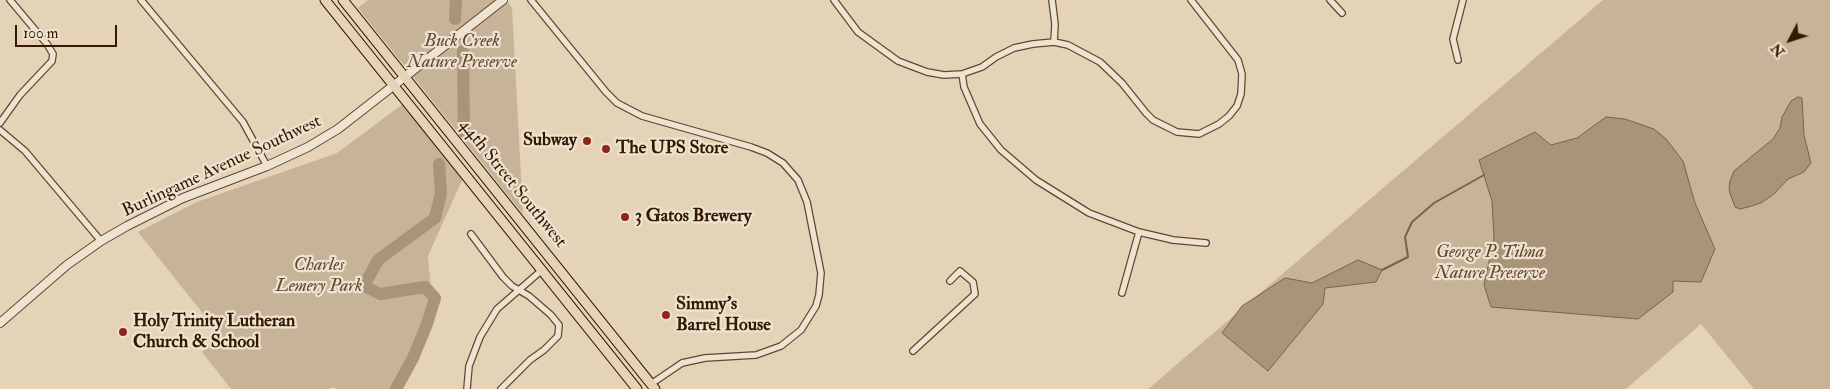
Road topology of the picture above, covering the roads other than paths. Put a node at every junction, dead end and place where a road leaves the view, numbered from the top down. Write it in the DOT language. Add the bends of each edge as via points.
graph roads {
  1 [pos="10,0"];
  2 [pos="141,0"];
  3 [pos="325,0"];
  4 [pos="343,0"];
  5 [pos="503,0"];
  6 [pos="532,0"];
  7 [pos="834,0"];
  8 [pos="1052,0"];
  9 [pos="1191,0"];
  10 [pos="1330,0"];
  11 [pos="1462,0"];
  12 [pos="1342,13"];
  13 [pos="1054,42"];
  14 [pos="1458,60"];
  15 [pos="962,74"];
  16 [pos="405,77"];
  17 [pos="395,86"];
  18 [pos="0,123"];
  19 [pos="0,130"];
  20 [pos="267,166"];
  21 [pos="523,224"];
  22 [pos="508,227"];
  23 [pos="530,232"];
  24 [pos="1139,232"];
  25 [pos="471,234"];
  26 [pos="101,241"];
  27 [pos="519,242"];
  28 [pos="1206,243"];
  29 [pos="542,270"];
  30 [pos="950,281"];
  31 [pos="517,289"];
  32 [pos="1122,293"];
  33 [pos="0,323"];
  34 [pos="913,351"];
  35 [pos="631,381"];
  36 [pos="653,387"];
  37 [pos="469,388"];
  38 [pos="501,389"];
  39 [pos="637,389"];
  1 -- 18 [label="street" via="53,54 52,61 20,95"];
  2 -- 20 [label="street" via="243,122"];
  3 -- 17 [label="main road, 44th Street Southwest"];
  4 -- 16 [label="main road, 44th Street Southwest"];
  5 -- 16 [label="street, Burlingame Avenue Southwest"];
  6 -- 36 [label="street" via="617,102 642,116 766,153 783,163 798,180 807,202 821,273 816,306 801,330 781,346 756,355 704,358 682,363"];
  7 -- 15 [label="street" via="858,32 898,61 927,72"];
  8 -- 13 [label="street"];
  9 -- 13 [label="street" via="1238,60 1242,74 1237,106 1220,124 1199,134 1177,132 1162,125 1146,114 1122,83 1100,62 1068,45"];
  10 -- 12 [label="street"];
  11 -- 14 [label="street" via="1453,39"];
  13 -- 15 [label="street" via="1014,48 982,67"];
  15 -- 24 [label="street" via="964,87 980,124 1015,164 1089,213"];
  16 -- 17 [label="street, Burlingame Avenue Southwest"];
  16 -- 21 [label="main road, 44th Street Southwest"];
  17 -- 20 [label="street, Burlingame Avenue Southwest" via="338,129"];
  17 -- 22 [label="main road, 44th Street Southwest"];
  19 -- 26 [label="street" via="24,151"];
  20 -- 26 [label="street, Burlingame Avenue Southwest" via="183,198"];
  21 -- 22 [label="main road"];
  21 -- 23 [label="main road, 44th Street Southwest"];
  22 -- 27 [label="main road, 44th Street Southwest"];
  23 -- 27 [label="main road"];
  23 -- 36 [label="main road, 44th Street Southwest"];
  24 -- 28 [label="street" via="1172,240"];
  24 -- 32 [label="street"];
  25 -- 31 [label="street" via="503,277"];
  26 -- 33 [label="street, Burlingame Avenue Southwest" via="67,265"];
  27 -- 29 [label="main road, 44th Street Southwest"];
  29 -- 31 [label="street"];
  29 -- 35 [label="main road, 44th Street Southwest"];
  30 -- 34 [label="street" via="960,271 974,282 975,294"];
  31 -- 37 [label="street" via="497,309 480,337 469,366"];
  31 -- 38 [label="street" via="551,315 559,325 558,336"];
  35 -- 36 [label="main road"];
  35 -- 39 [label="main road, 44th Street Southwest"];
}
